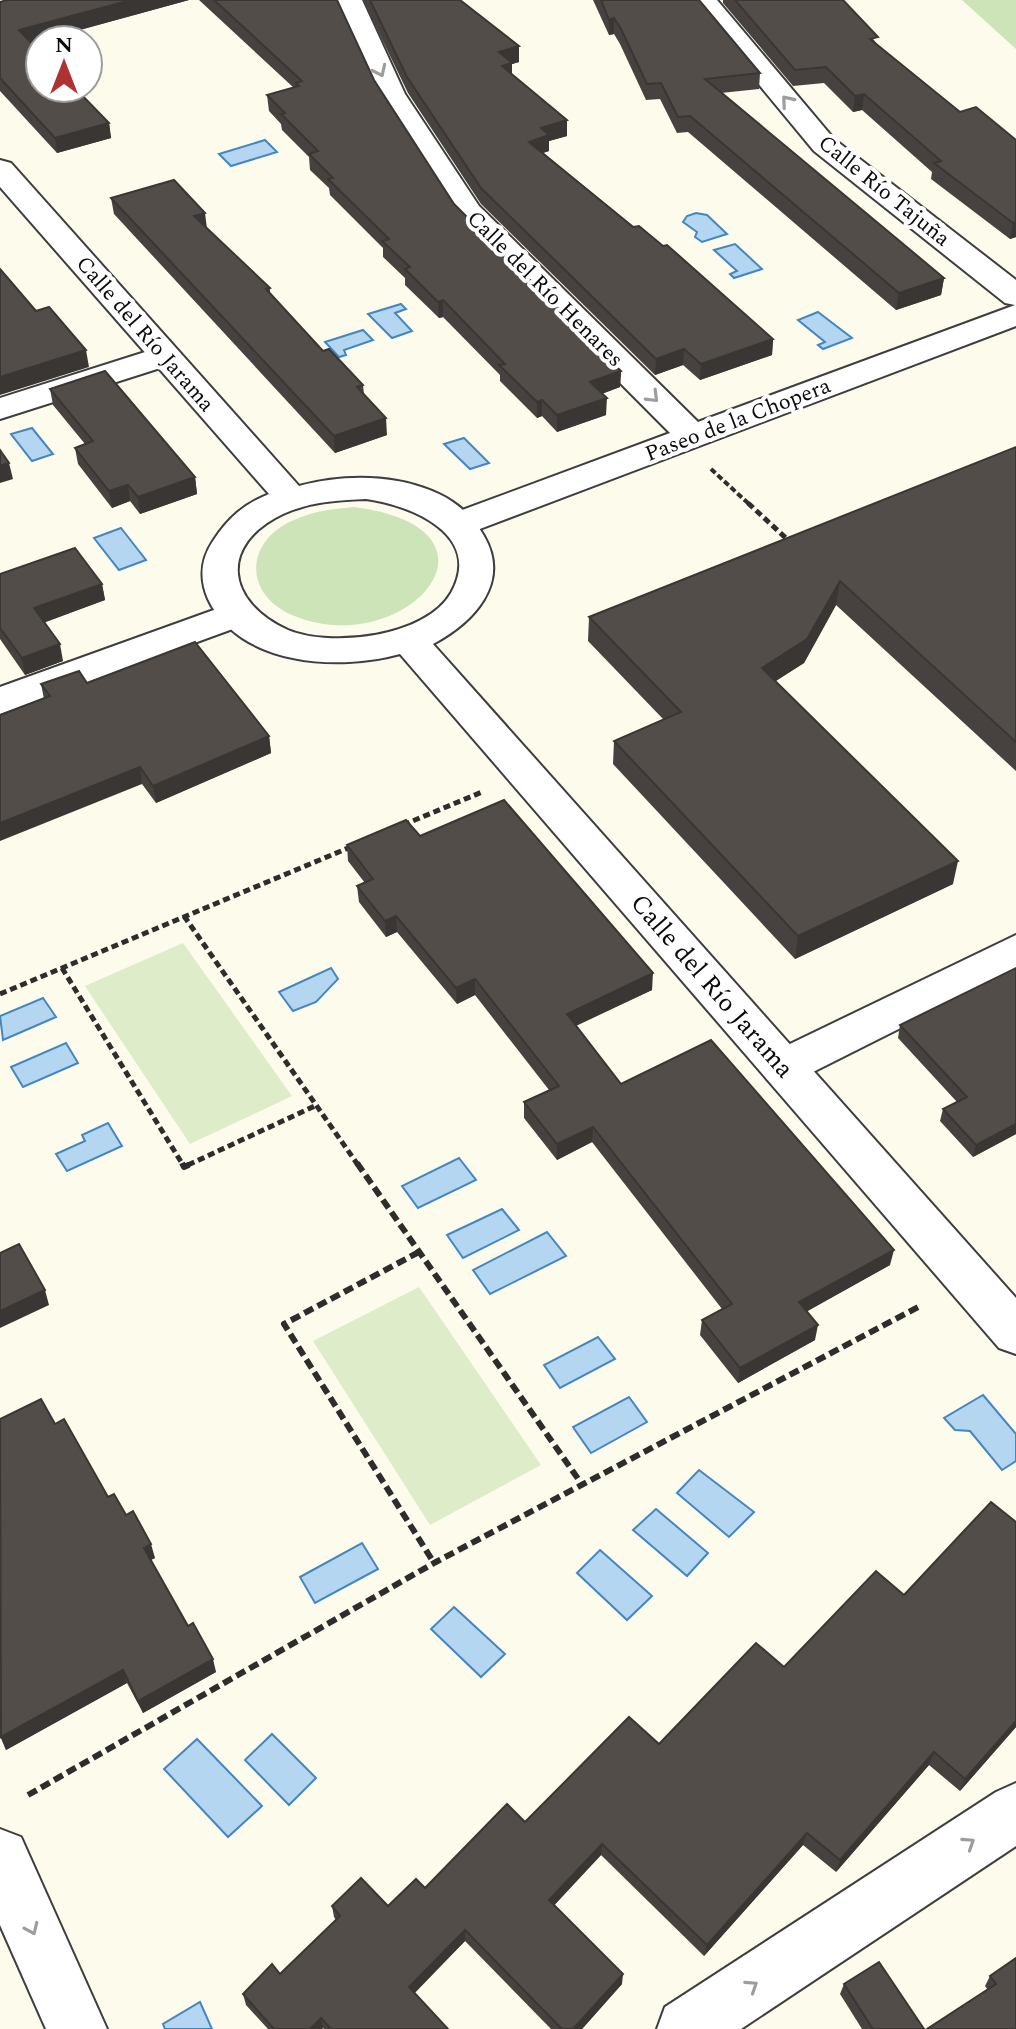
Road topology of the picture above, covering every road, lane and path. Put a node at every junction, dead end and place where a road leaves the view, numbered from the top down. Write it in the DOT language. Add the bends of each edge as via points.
graph roads {
  1 [pos="348,0"];
  2 [pos="703,0"];
  3 [pos="5,182"];
  4 [pos="1016,296"];
  5 [pos="1016,315"];
  6 [pos="164,356"];
  7 [pos="0,409"];
  8 [pos="694,437"];
  9 [pos="710,469"];
  10 [pos="291,498"];
  11 [pos="459,524"];
  12 [pos="798,549"];
  13 [pos="236,614"];
  14 [pos="409,640"];
  15 [pos="0,701"];
  16 [pos="482,792"];
  17 [pos="397,827"];
  18 [pos="354,845"];
  19 [pos="184,916"];
  20 [pos="1016,951"];
  21 [pos="62,968"];
  22 [pos="0,994"];
  23 [pos="783,1067"];
  24 [pos="317,1105"];
  25 [pos="419,1252"];
  26 [pos="922,1305"];
  27 [pos="1016,1333"];
  28 [pos="581,1483"];
  29 [pos="434,1563"];
  30 [pos="28,1795"];
  31 [pos="1016,1812"];
  32 [pos="0,1858"];
  33 [pos="77,2029"];
  34 [pos="687,2029"];
  1 -- 8 [label="street, Calle del Río Henares, one-way" via="391,94 467,212"];
  4 -- 2 [label="street, Calle Río Tajuña, one-way" via="824,145"];
  3 -- 6 [label="street, Calle del Río Jarama"];
  5 -- 8 [label="street, Paseo de la Chopera"];
  6 -- 7 [label="street"];
  6 -- 10 [label="street, Calle del Río Jarama"];
  8 -- 11 [label="street, Paseo de la Chopera"];
  9 -- 12 [label="path"];
  10 -- 11 [label="street" via="327,489 402,493 435,506"];
  10 -- 13 [label="street" via="257,514 233,536 220,561 221,589"];
  11 -- 14 [label="street" via="475,547 477,574 466,600 443,623"];
  13 -- 14 [label="street" via="268,636 312,649 361,650"];
  13 -- 15 [label="street"];
  14 -- 23 [label="street, Calle del Río Jarama"];
  16 -- 17 [label="path"];
  18 -- 19 [label="path"];
  19 -- 21 [label="path"];
  19 -- 24 [label="path"];
  20 -- 23 [label="street"];
  21 -- 22 [label="path"];
  21 -- 24 [label="path" via="184,1167"];
  23 -- 27 [label="street, Calle del Río Jarama"];
  24 -- 25 [label="path"];
  25 -- 28 [label="path"];
  25 -- 29 [label="path" via="284,1324"];
  26 -- 28 [label="path"];
  28 -- 29 [label="path"];
  29 -- 30 [label="path"];
  34 -- 31 [label="street, one-way"];
  32 -- 33 [label="street, one-way"];
}
